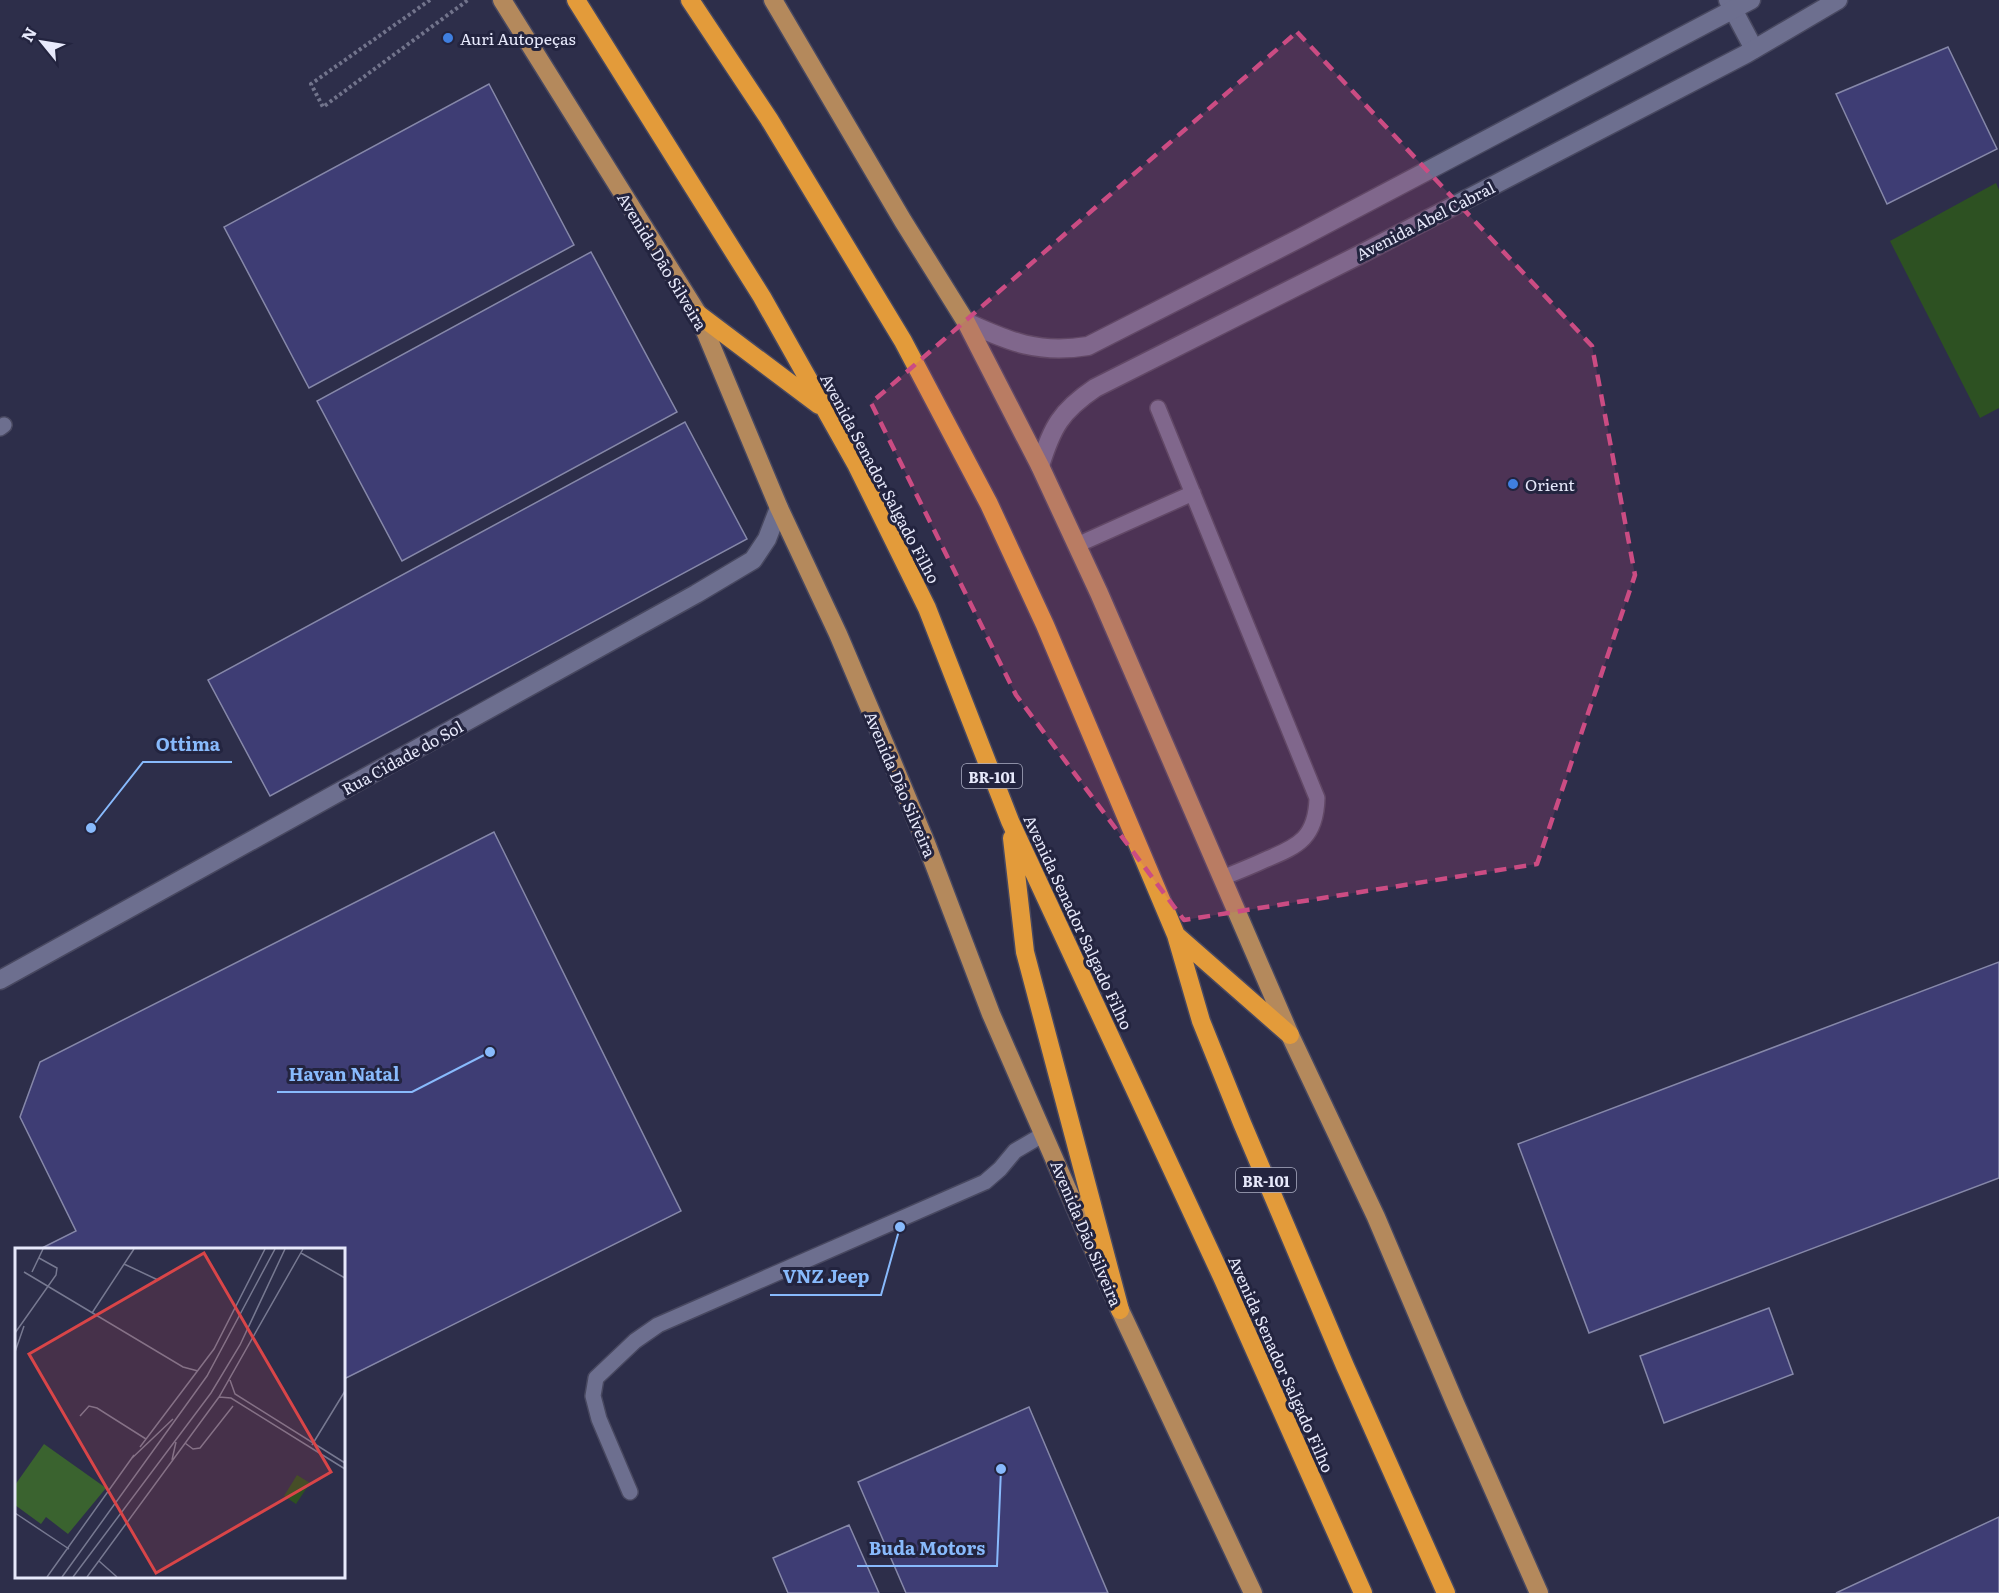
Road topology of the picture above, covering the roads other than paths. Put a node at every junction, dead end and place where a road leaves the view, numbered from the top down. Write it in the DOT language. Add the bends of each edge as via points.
graph roads {
  1 [pos="502,0"];
  2 [pos="576,0"];
  3 [pos="690,0"];
  4 [pos="772,0"];
  5 [pos="1751,0"];
  6 [pos="1838,0"];
  7 [pos="1731,5"];
  8 [pos="1754,49"];
  9 [pos="698,314"];
  10 [pos="966,322"];
  11 [pos="1158,408"];
  12 [pos="825,410"];
  13 [pos="1040,466"];
  14 [pos="1193,494"];
  15 [pos="779,508"];
  16 [pos="1077,545"];
  17 [pos="1010,822"];
  18 [pos="1222,878"];
  19 [pos="1176,935"];
  20 [pos="0,980"];
  21 [pos="1290,1035"];
  22 [pos="1044,1134"];
  23 [pos="1120,1310"];
  24 [pos="630,1492"];
  25 [pos="1253,1593"];
  26 [pos="1363,1593"];
  27 [pos="1446,1593"];
  28 [pos="1539,1593"];
  1 -- 9 [label="main road, Avenida Dão Silveira"];
  2 -- 12 [label="highway, Avenida Senador Salgado Filho / BR-101" via="756,287"];
  3 -- 19 [label="highway, BR-101" via="769,119 903,341 989,504 1045,625"];
  4 -- 10 [label="main road"];
  5 -- 7 [label="main road"];
  6 -- 8 [label="main road, Avenida Abel Cabral"];
  7 -- 8 [label="main road"];
  7 -- 10 [label="main road" via="1300,238 1088,346 1066,349 1021,345"];
  8 -- 13 [label="main road, Avenida Abel Cabral" via="1095,388 1065,413 1049,438"];
  9 -- 12 [label="highway"];
  9 -- 15 [label="main road, Avenida Dão Silveira"];
  10 -- 13 [label="main road"];
  11 -- 14 [label="lane"];
  12 -- 17 [label="highway, Avenida Senador Salgado Filho / BR-101" via="927,608"];
  13 -- 16 [label="main road"];
  14 -- 16 [label="lane"];
  14 -- 18 [label="lane" via="1317,798 1312,826 1295,848"];
  15 -- 20 [label="main road, Rua Cidade do Sol" via="767,539 753,560"];
  15 -- 22 [label="main road, Avenida Dão Silveira" via="886,747 991,1014"];
  16 -- 18 [label="main road"];
  17 -- 23 [label="highway" via="1025,952"];
  17 -- 26 [label="highway, Avenida Senador Salgado Filho / BR-101" via="1222,1276"];
  18 -- 21 [label="main road"];
  19 -- 21 [label="highway"];
  19 -- 27 [label="highway, BR-101" via="1201,1021 1242,1123"];
  21 -- 28 [label="main road" via="1376,1217"];
  22 -- 23 [label="main road, Avenida Dão Silveira"];
  22 -- 24 [label="lane" via="1015,1151 985,1182 658,1325 635,1341 596,1378 593,1396"];
  23 -- 25 [label="main road, Avenida Dão Silveira"];
}
